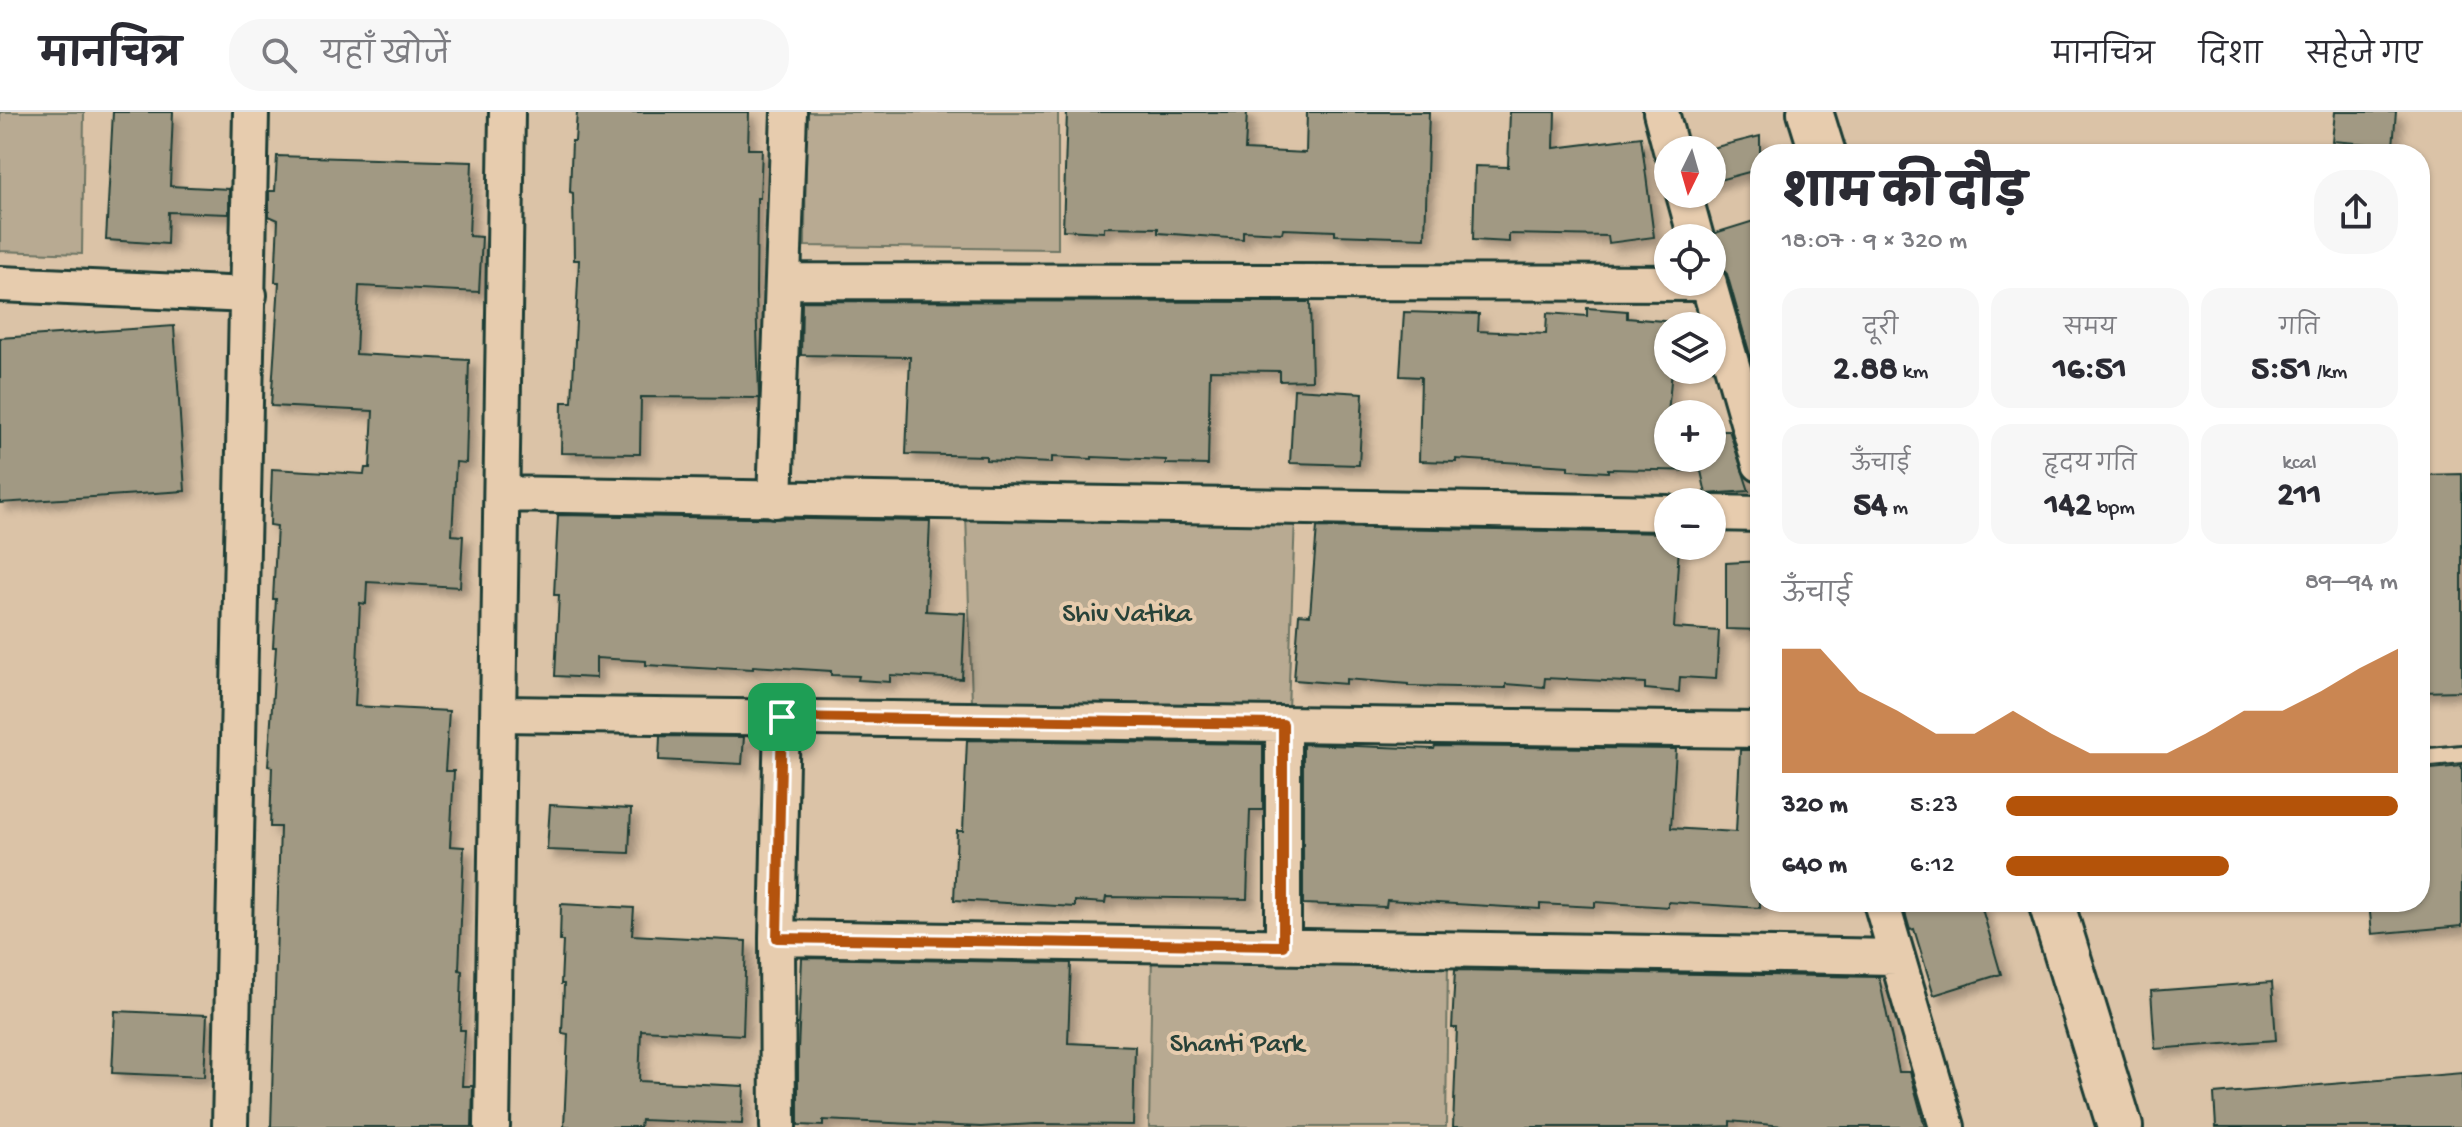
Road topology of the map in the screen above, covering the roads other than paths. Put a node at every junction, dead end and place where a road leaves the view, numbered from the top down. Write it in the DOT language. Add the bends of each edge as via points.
graph roads {
  1 [pos="251,112"];
  2 [pos="507,112"];
  3 [pos="789,112"];
  4 [pos="1661,112"];
  5 [pos="1810,112"];
  6 [pos="1667,136"];
  7 [pos="1820,144"];
  8 [pos="785,281"];
  9 [pos="1654,282"];
  10 [pos="0,284"];
  11 [pos="249,295"];
  12 [pos="1713,296"];
  13 [pos="1750,428"];
  14 [pos="502,494"];
  15 [pos="775,500"];
  16 [pos="1654,513"];
  17 [pos="1726,513"];
  18 [pos="1750,514"];
  19 [pos="499,714"];
  20 [pos="782,717"];
  21 [pos="1283,724"];
  22 [pos="1750,730"];
  23 [pos="2462,754"];
  24 [pos="2430,757"];
  25 [pos="1884,912"];
  26 [pos="2054,912"];
  27 [pos="777,938"];
  28 [pos="1283,946"];
  29 [pos="1896,957"];
  30 [pos="230,1127"];
  31 [pos="492,1127"];
  32 [pos="778,1127"];
  33 [pos="1947,1127"];
  34 [pos="2120,1127"];
  1 -- 11 [label="street"];
  2 -- 14 [label="street"];
  3 -- 8 [label="street"];
  4 -- 6 [label="street"];
  5 -- 7 [label="street"];
  8 -- 9 [label="street"];
  8 -- 15 [label="street"];
  10 -- 11 [label="street"];
  11 -- 30 [label="street"];
  12 -- 13 [label="street"];
  14 -- 15 [label="street"];
  14 -- 19 [label="street"];
  15 -- 16 [label="street"];
  17 -- 18 [label="street"];
  19 -- 20 [label="street"];
  19 -- 31 [label="street"];
  20 -- 21 [label="street"];
  20 -- 27 [label="street"];
  21 -- 22 [label="street"];
  21 -- 28 [label="street"];
  23 -- 24 [label="lane"];
  25 -- 29 [label="street"];
  26 -- 34 [label="street"];
  27 -- 28 [label="street"];
  27 -- 32 [label="street"];
  28 -- 29 [label="street"];
  29 -- 33 [label="street"];
}
